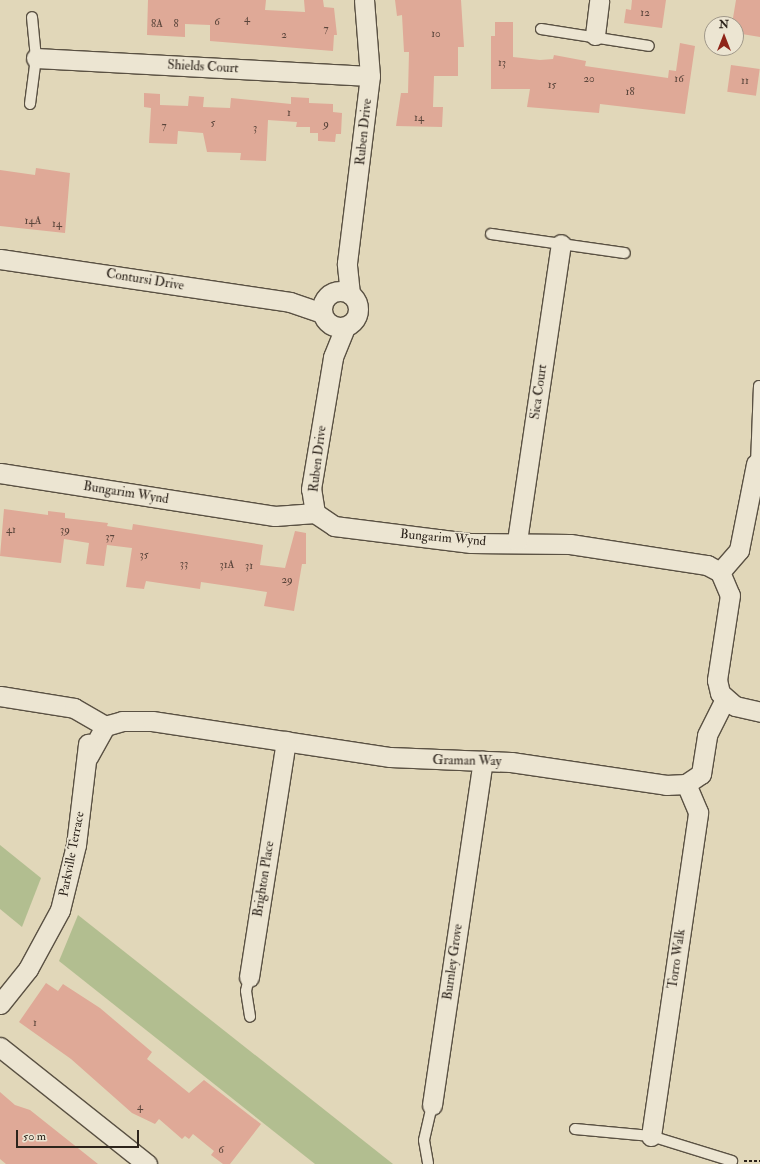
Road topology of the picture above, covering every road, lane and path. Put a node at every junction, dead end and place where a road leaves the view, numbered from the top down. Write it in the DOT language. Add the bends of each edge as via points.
graph roads {
  1 [pos="364,0"];
  2 [pos="599,0"];
  3 [pos="32,17"];
  4 [pos="541,29"];
  5 [pos="595,35"];
  6 [pos="649,46"];
  7 [pos="36,58"];
  8 [pos="370,76"];
  9 [pos="30,104"];
  10 [pos="491,234"];
  11 [pos="561,244"];
  12 [pos="625,252"];
  13 [pos="0,259"];
  14 [pos="335,308"];
  15 [pos="759,386"];
  16 [pos="758,464"];
  17 [pos="0,473"];
  18 [pos="315,513"];
  19 [pos="517,541"];
  20 [pos="720,572"];
  21 [pos="0,696"];
  22 [pos="725,699"];
  23 [pos="760,712"];
  24 [pos="99,722"];
  25 [pos="286,741"];
  26 [pos="483,761"];
  27 [pos="686,784"];
  28 [pos="249,977"];
  29 [pos="0,1004"];
  30 [pos="250,1017"];
  31 [pos="0,1047"];
  32 [pos="432,1105"];
  33 [pos="575,1129"];
  34 [pos="651,1136"];
  35 [pos="732,1160"];
  36 [pos="428,1163"];
  37 [pos="147,1164"];
  1 -- 8 [label="street, Ruben Drive"];
  2 -- 5 [label="street"];
  3 -- 7 [label="lane"];
  4 -- 5 [label="lane"];
  5 -- 6 [label="lane"];
  7 -- 8 [label="street, Shields Court"];
  7 -- 9 [label="lane"];
  8 -- 14 [label="street, Ruben Drive" via="347,263"];
  10 -- 11 [label="lane"];
  11 -- 12 [label="lane"];
  11 -- 19 [label="street, Sica Court"];
  13 -- 14 [label="street, Contursi Drive"];
  14 -- 18 [label="street, Ruben Drive" via="333,357 311,489"];
  15 -- 16 [label="lane"];
  16 -- 20 [label="street" via="739,550"];
  17 -- 18 [label="street, Bungarim Wynd" via="275,516"];
  18 -- 19 [label="street, Bungarim Wynd" via="334,526 471,542"];
  19 -- 20 [label="street, Bungarim Wynd" via="570,544 707,565"];
  20 -- 22 [label="street" via="730,595 717,680"];
  21 -- 24 [label="street" via="67,707"];
  22 -- 23 [label="street" via="735,706"];
  22 -- 27 [label="street" via="707,735 701,774"];
  24 -- 25 [label="street, Graman Way" via="152,721"];
  24 -- 29 [label="street, Parkville Terrace" via="88,757 76,845 60,910 28,969"];
  25 -- 26 [label="street, Graman Way" via="415,760"];
  25 -- 28 [label="street, Brighton Place"];
  26 -- 27 [label="street, Graman Way" via="511,762 666,785"];
  26 -- 32 [label="street, Burnley Grove"];
  27 -- 34 [label="street, Torro Walk" via="698,812"];
  28 -- 30 [label="lane, Brighton Place" via="246,991"];
  31 -- 37 [label="street"];
  32 -- 36 [label="lane, Burnley Grove" via="424,1140"];
  33 -- 34 [label="lane"];
  34 -- 35 [label="lane"];
}
